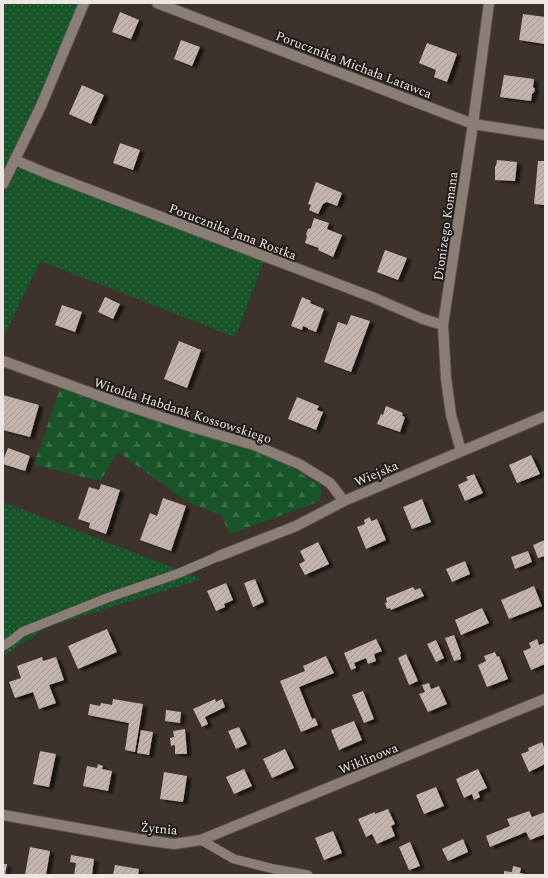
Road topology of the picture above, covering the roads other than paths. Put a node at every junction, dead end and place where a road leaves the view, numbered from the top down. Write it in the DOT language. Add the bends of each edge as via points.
graph roads {
  1 [pos="84,3"];
  2 [pos="157,3"];
  3 [pos="489,3"];
  4 [pos="473,124"];
  5 [pos="545,135"];
  6 [pos="15,160"];
  7 [pos="3,184"];
  8 [pos="443,325"];
  9 [pos="3,361"];
  10 [pos="545,416"];
  11 [pos="461,451"];
  12 [pos="344,501"];
  13 [pos="219,556"];
  14 [pos="3,646"];
  15 [pos="545,699"];
  16 [pos="3,815"];
  17 [pos="201,840"];
  18 [pos="308,875"];
  1 -- 6 [label="street" via="41,106"];
  2 -- 4 [label="street, Porucznika Michała Latawca"];
  3 -- 4 [label="street, Dionizego Komana"];
  4 -- 5 [label="street, Porucznika Michała Latawca"];
  4 -- 8 [label="street, Dionizego Komana"];
  6 -- 7 [label="street"];
  6 -- 8 [label="street, Porucznika Jana Rostka"];
  8 -- 11 [label="street, Dionizego Komana" via="451,415"];
  9 -- 12 [label="street, Witolda Habdank Kossowskiego" via="116,402 254,445 299,464 330,483"];
  10 -- 11 [label="street, Wiejska"];
  11 -- 12 [label="street, Wiejska"];
  12 -- 13 [label="street, Wiejska" via="296,526"];
  13 -- 14 [label="lane" via="29,629"];
  15 -- 17 [label="street, Wiklinowa"];
  16 -- 17 [label="street, Żytnia" via="174,844"];
  17 -- 18 [label="lane" via="234,859"];
}
